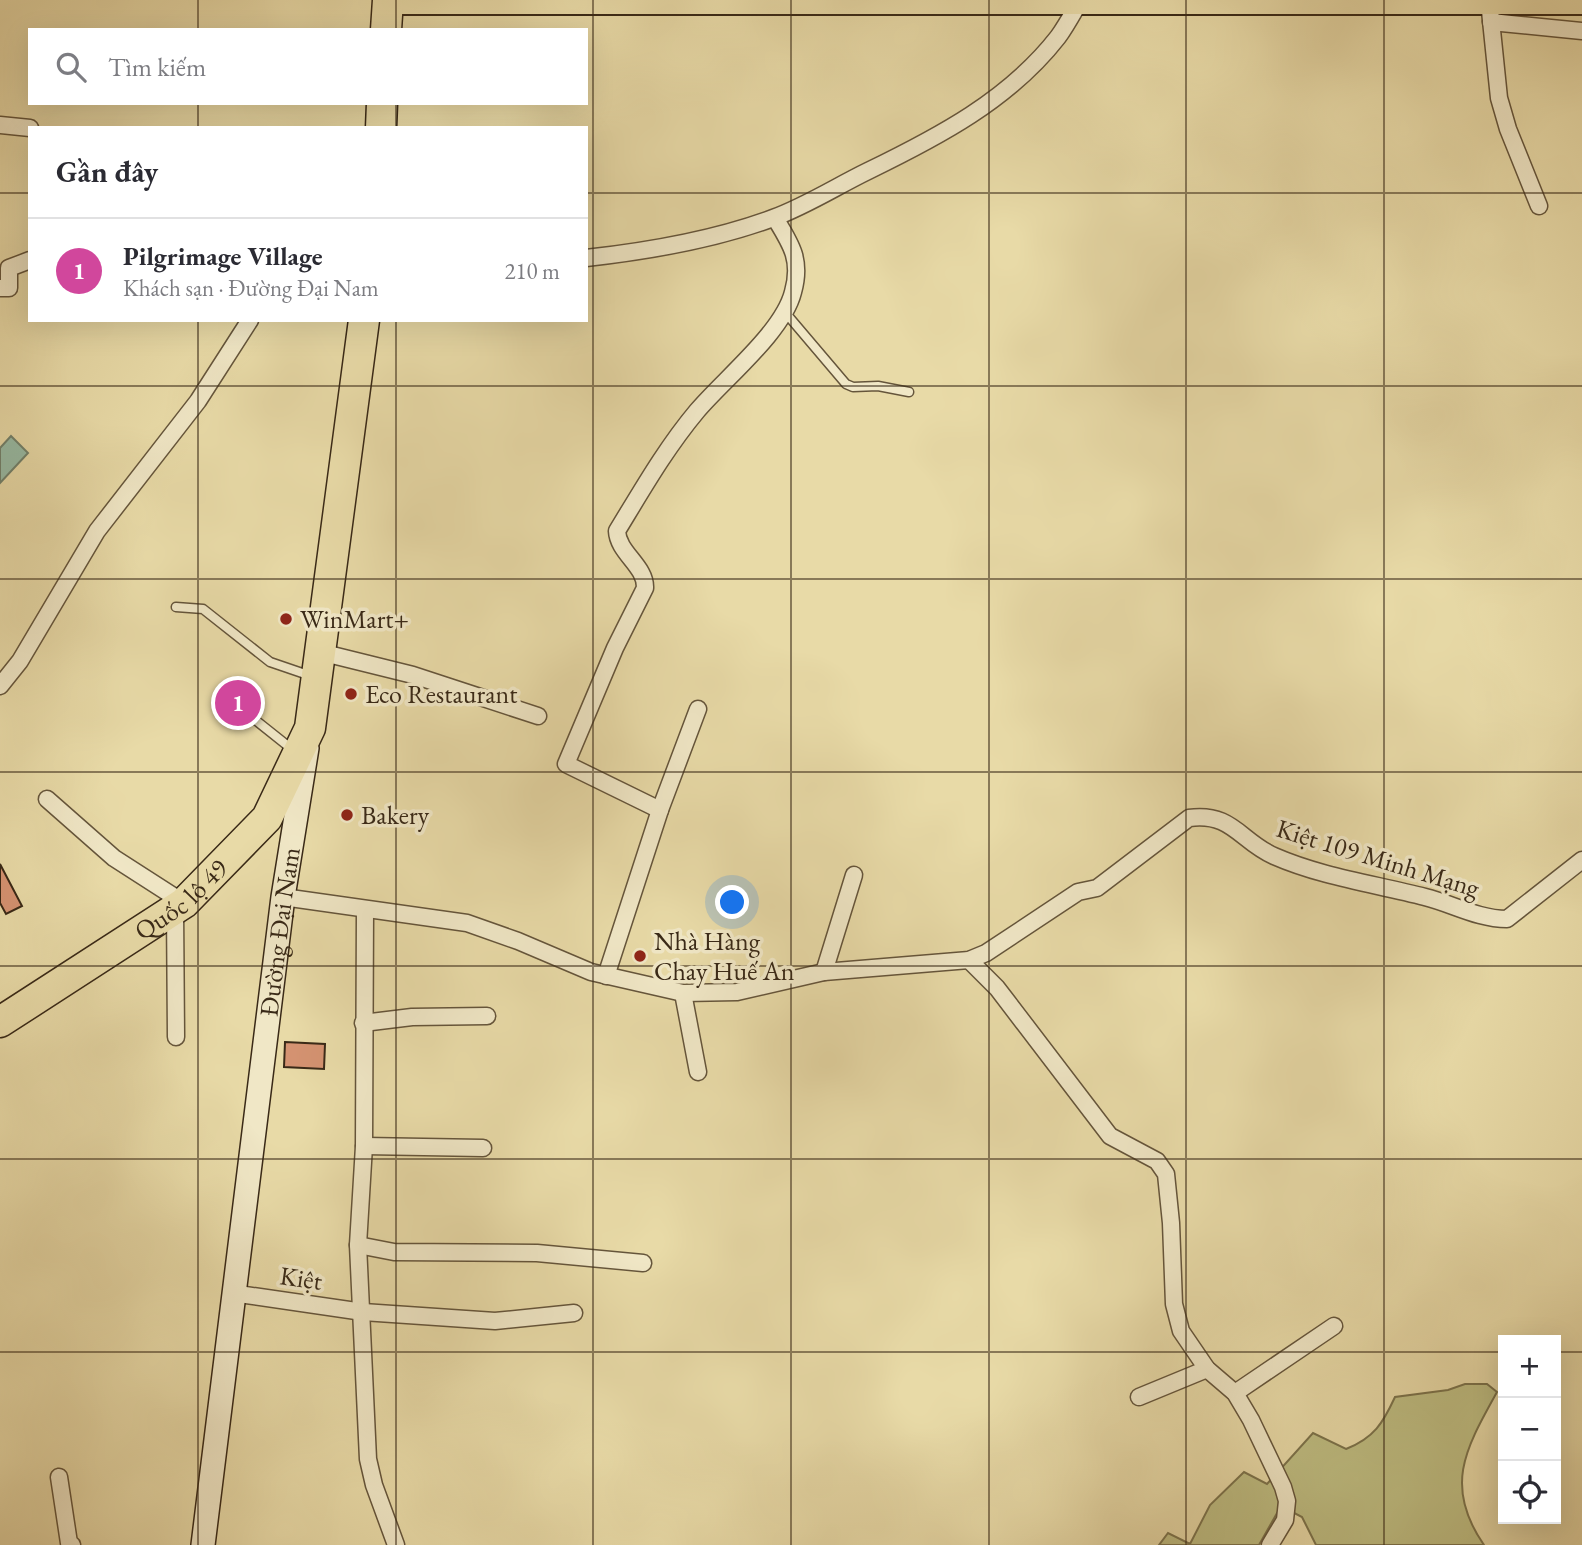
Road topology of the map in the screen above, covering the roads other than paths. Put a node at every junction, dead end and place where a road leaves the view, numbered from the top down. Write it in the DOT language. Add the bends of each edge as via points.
graph roads {
  1 [pos="898,1"];
  2 [pos="1080,1"];
  3 [pos="1582,1"];
  4 [pos="387,10"];
  5 [pos="1490,12"];
  6 [pos="1582,31"];
  7 [pos="382,105"];
  8 [pos="0,125"];
  9 [pos="381,126"];
  10 [pos="28,128"];
  11 [pos="1539,206"];
  12 [pos="775,218"];
  13 [pos="588,258"];
  14 [pos="28,261"];
  15 [pos="0,288"];
  16 [pos="784,311"];
  17 [pos="249,322"];
  18 [pos="364,322"];
  19 [pos="909,392"];
  20 [pos="176,607"];
  21 [pos="318,665"];
  22 [pos="0,686"];
  23 [pos="698,709"];
  24 [pos="244,711"];
  25 [pos="538,716"];
  26 [pos="304,741"];
  27 [pos="47,799"];
  28 [pos="660,810"];
  29 [pos="1582,860"];
  30 [pos="854,875"];
  31 [pos="283,897"];
  32 [pos="179,905"];
  33 [pos="365,910"];
  34 [pos="969,960"];
  35 [pos="824,972"];
  36 [pos="606,976"];
  37 [pos="683,993"];
  38 [pos="486,1016"];
  39 [pos="0,1022"];
  40 [pos="363,1023"];
  41 [pos="176,1037"];
  42 [pos="698,1072"];
  43 [pos="363,1146"];
  44 [pos="483,1148"];
  45 [pos="358,1245"];
  46 [pos="643,1263"];
  47 [pos="232,1293"];
  48 [pos="363,1312"];
  49 [pos="574,1313"];
  50 [pos="1334,1326"];
  51 [pos="1207,1369"];
  52 [pos="1235,1393"];
  53 [pos="1139,1397"];
  54 [pos="59,1477"];
  55 [pos="72,1545"];
  56 [pos="203,1545"];
  57 [pos="396,1545"];
  58 [pos="1270,1545"];
  1 -- 2 [label="main road"];
  1 -- 4 [label="main road"];
  2 -- 5 [label="main road"];
  2 -- 12 [label="street" via="1040,57 973,115"];
  3 -- 5 [label="main road"];
  5 -- 6 [label="street"];
  5 -- 11 [label="street" via="1499,98"];
  7 -- 9 [label="highway"];
  8 -- 10 [label="street"];
  12 -- 13 [label="street" via="690,241"];
  12 -- 16 [label="street" via="788,238 797,268"];
  14 -- 15 [label="street" via="9,268 9,288"];
  16 -- 19 [label="lane" via="846,384"];
  16 -- 28 [label="street" via="696,412 617,531 618,540 645,579 645,588 566,764"];
  17 -- 22 [label="street" via="198,401 96,531 20,661"];
  18 -- 21 [label="highway, Đường Đại Nam"];
  20 -- 21 [label="lane" via="203,609 270,662"];
  21 -- 25 [label="street" via="413,675"];
  21 -- 26 [label="highway, Đường Đại Nam"];
  23 -- 28 [label="street"];
  24 -- 26 [label="lane"];
  26 -- 31 [label="street, Đường Đại Nam"];
  26 -- 32 [label="highway, Quốc lộ 49" via="267,818"];
  27 -- 32 [label="street" via="114,858"];
  28 -- 36 [label="street"];
  29 -- 34 [label="street, Kiệt 109 Minh Mạng" via="1507,919 1494,919 1297,864 1263,850 1222,821 1189,818 1097,888 1078,892"];
  30 -- 35 [label="street"];
  31 -- 33 [label="street, Kiệt 109 Minh Mạng"];
  31 -- 47 [label="street, Đường Đại Nam"];
  32 -- 39 [label="highway, Quốc lộ 49"];
  32 -- 41 [label="street"];
  33 -- 36 [label="street, Kiệt 109 Minh Mạng" via="467,923"];
  33 -- 40 [label="street"];
  34 -- 35 [label="street, Kiệt 109 Minh Mạng"];
  34 -- 51 [label="street" via="996,988 1110,1136 1157,1161 1166,1174 1174,1304 1181,1331"];
  35 -- 37 [label="street, Kiệt 109 Minh Mạng" via="737,992"];
  36 -- 37 [label="street, Kiệt 109 Minh Mạng"];
  37 -- 42 [label="street"];
  38 -- 40 [label="street"];
  40 -- 43 [label="street"];
  43 -- 44 [label="street"];
  43 -- 45 [label="street"];
  45 -- 46 [label="street" via="394,1252 537,1253"];
  45 -- 48 [label="street"];
  47 -- 48 [label="street, Kiệt"];
  47 -- 56 [label="street, Đường Đại Nam"];
  48 -- 49 [label="street, Kiệt" via="495,1321"];
  48 -- 57 [label="street" via="368,1459"];
  50 -- 52 [label="street"];
  51 -- 52 [label="street"];
  51 -- 53 [label="street"];
  52 -- 58 [label="street" via="1287,1501 1285,1520"];
  54 -- 55 [label="street"];
}
